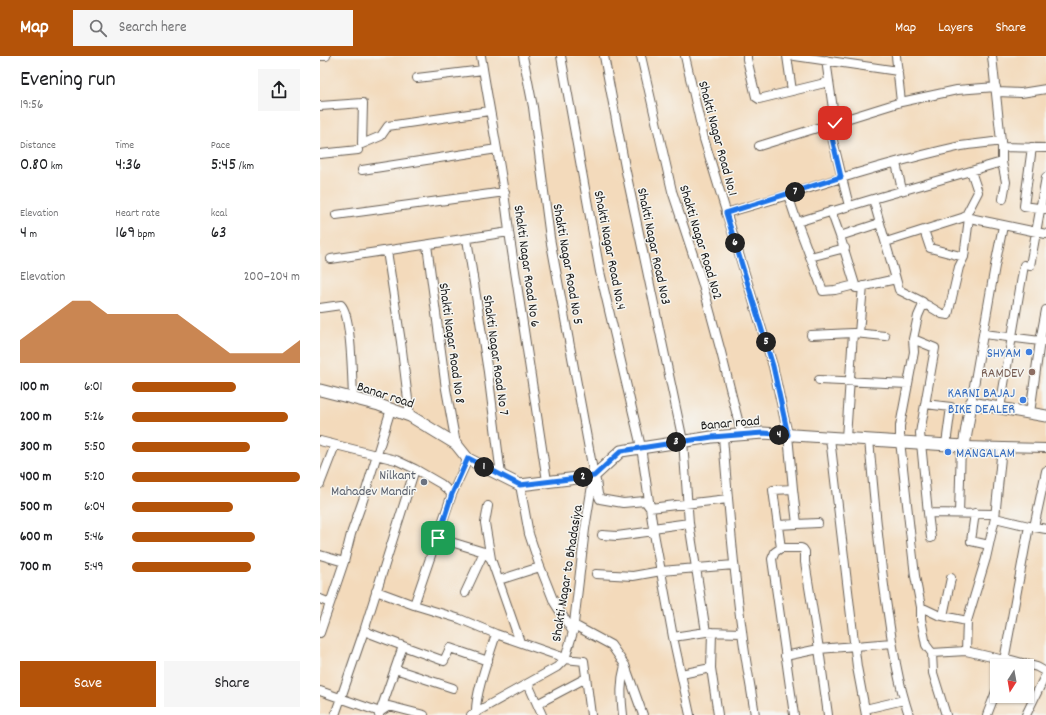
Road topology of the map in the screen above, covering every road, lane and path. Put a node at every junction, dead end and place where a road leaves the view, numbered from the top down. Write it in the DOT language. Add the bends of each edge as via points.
graph roads {
  1 [pos="320,56"];
  2 [pos="326,56"];
  3 [pos="482,56"];
  4 [pos="523,56"];
  5 [pos="561,56"];
  6 [pos="604,56"];
  7 [pos="642,56"];
  8 [pos="685,56"];
  9 [pos="747,56"];
  10 [pos="787,56"];
  11 [pos="795,56"];
  12 [pos="896,56"];
  13 [pos="992,56"];
  14 [pos="826,60"];
  15 [pos="483,70"];
  16 [pos="898,71"];
  17 [pos="416,78"];
  18 [pos="829,82"];
  19 [pos="1046,89"];
  20 [pos="996,90"];
  21 [pos="792,91"];
  22 [pos="901,102"];
  23 [pos="320,106"];
  24 [pos="489,111"];
  25 [pos="832,124"];
  26 [pos="1001,144"];
  27 [pos="758,146"];
  28 [pos="1032,148"];
  29 [pos="1046,148"];
  30 [pos="497,149"];
  31 [pos="358,150"];
  32 [pos="320,154"];
  33 [pos="1002,162"];
  34 [pos="896,163"];
  35 [pos="362,170"];
  36 [pos="971,171"];
  37 [pos="841,177"];
  38 [pos="1046,177"];
  39 [pos="902,190"];
  40 [pos="505,192"];
  41 [pos="788,194"];
  42 [pos="873,199"];
  43 [pos="1003,199"];
  44 [pos="849,206"];
  45 [pos="1044,209"];
  46 [pos="831,211"];
  47 [pos="726,213"];
  48 [pos="336,215"];
  49 [pos="967,217"];
  50 [pos="796,222"];
  51 [pos="880,223"];
  52 [pos="1003,226"];
  53 [pos="924,230"];
  54 [pos="509,232"];
  55 [pos="1037,232"];
  56 [pos="1046,234"];
  57 [pos="840,236"];
  58 [pos="466,238"];
  59 [pos="886,242"];
  60 [pos="427,245"];
  61 [pos="845,248"];
  62 [pos="387,251"];
  63 [pos="810,257"];
  64 [pos="964,257"];
  65 [pos="331,259"];
  66 [pos="896,279"];
  67 [pos="859,285"];
  68 [pos="922,307"];
  69 [pos="320,308"];
  70 [pos="1046,310"];
  71 [pos="856,333"];
  72 [pos="984,334"];
  73 [pos="811,335"];
  74 [pos="885,336"];
  75 [pos="1011,337"];
  76 [pos="913,339"];
  77 [pos="1043,341"];
  78 [pos="819,380"];
  79 [pos="850,381"];
  80 [pos="908,384"];
  81 [pos="320,390"];
  82 [pos="353,398"];
  83 [pos="971,403"];
  84 [pos="925,404"];
  85 [pos="1000,408"];
  86 [pos="391,409"];
  87 [pos="1030,413"];
  88 [pos="410,416"];
  89 [pos="1046,416"];
  90 [pos="788,435"];
  91 [pos="742,436"];
  92 [pos="723,437"];
  93 [pos="830,438"];
  94 [pos="846,438"];
  95 [pos="869,439"];
  96 [pos="320,441"];
  97 [pos="683,441"];
  98 [pos="900,441"];
  99 [pos="921,443"];
  100 [pos="456,444"];
  101 [pos="946,444"];
  102 [pos="335,445"];
  103 [pos="963,446"];
  104 [pos="641,447"];
  105 [pos="1002,447"];
  106 [pos="1046,448"];
  107 [pos="377,456"];
  108 [pos="468,458"];
  109 [pos="415,469"];
  110 [pos="1046,471"];
  111 [pos="501,475"];
  112 [pos="594,476"];
  113 [pos="547,481"];
  114 [pos="320,484"];
  115 [pos="520,485"];
  116 [pos="793,489"];
  117 [pos="452,494"];
  118 [pos="728,499"];
  119 [pos="687,503"];
  120 [pos="488,506"];
  121 [pos="650,508"];
  122 [pos="928,513"];
  123 [pos="959,513"];
  124 [pos="975,513"];
  125 [pos="995,516"];
  126 [pos="689,523"];
  127 [pos="818,523"];
  128 [pos="797,524"];
  129 [pos="778,525"];
  130 [pos="1031,526"];
  131 [pos="1046,529"];
  132 [pos="653,530"];
  133 [pos="602,535"];
  134 [pos="438,538"];
  135 [pos="931,538"];
  136 [pos="989,544"];
  137 [pos="781,548"];
  138 [pos="484,552"];
  139 [pos="320,555"];
  140 [pos="491,559"];
  141 [pos="344,562"];
  142 [pos="734,565"];
  143 [pos="540,567"];
  144 [pos="695,568"];
  145 [pos="661,571"];
  146 [pos="596,574"];
  147 [pos="951,578"];
  148 [pos="499,580"];
  149 [pos="376,592"];
  150 [pos="465,593"];
  151 [pos="320,599"];
  152 [pos="330,603"];
  153 [pos="414,605"];
  154 [pos="921,607"];
  155 [pos="944,616"];
  156 [pos="967,621"];
  157 [pos="573,629"];
  158 [pos="364,631"];
  159 [pos="709,632"];
  160 [pos="320,633"];
  161 [pos="742,633"];
  162 [pos="496,634"];
  163 [pos="673,637"];
  164 [pos="520,642"];
  165 [pos="892,643"];
  166 [pos="403,646"];
  167 [pos="855,647"];
  168 [pos="819,649"];
  169 [pos="966,651"];
  170 [pos="932,653"];
  171 [pos="785,656"];
  172 [pos="565,658"];
  173 [pos="994,659"];
  174 [pos="1005,659"];
  175 [pos="488,661"];
  176 [pos="625,666"];
  177 [pos="1034,666"];
  178 [pos="711,668"];
  179 [pos="395,669"];
  180 [pos="1046,673"];
  181 [pos="681,674"];
  182 [pos="586,678"];
  183 [pos="528,684"];
  184 [pos="453,688"];
  185 [pos="320,691"];
  186 [pos="341,699"];
  187 [pos="904,700"];
  188 [pos="991,703"];
  189 [pos="537,704"];
  190 [pos="866,712"];
  191 [pos="379,713"];
  192 [pos="474,714"];
  193 [pos="335,715"];
  194 [pos="424,715"];
  195 [pos="542,715"];
  196 [pos="590,715"];
  197 [pos="623,715"];
  198 [pos="643,715"];
  199 [pos="690,715"];
  200 [pos="718,715"];
  201 [pos="755,715"];
  202 [pos="794,715"];
  203 [pos="828,715"];
  204 [pos="909,715"];
  205 [pos="946,715"];
  206 [pos="986,715"];
  207 [pos="1026,715"];
  1 -- 2 [label="street"];
  3 -- 15 [label="street, Shakti Nagar Road No 6"];
  4 -- 112 [label="street, Shakti Nagar Road No 5" via="533,107 550,238"];
  5 -- 104 [label="street, Shakti Nagar Road No.4" via="600,272"];
  6 -- 97 [label="street, Shakti Nagar Road No3"];
  7 -- 91 [label="street, Shakti Nagar Road No2" via="672,191 704,290"];
  8 -- 47 [label="street, Shakti Nagar Road No.1" via="704,139"];
  9 -- 21 [label="street" via="756,97"];
  10 -- 21 [label="street"];
  11 -- 14 [label="street"];
  12 -- 16 [label="street"];
  13 -- 20 [label="street"];
  14 -- 16 [label="street"];
  14 -- 18 [label="street"];
  15 -- 17 [label="street"];
  15 -- 24 [label="street, Shakti Nagar Road No 6"];
  16 -- 22 [label="street"];
  18 -- 21 [label="street"];
  18 -- 25 [label="street"];
  19 -- 20 [label="street" via="1021,94"];
  20 -- 22 [label="street" via="957,90"];
  20 -- 26 [label="street"];
  22 -- 25 [label="street"];
  23 -- 24 [label="street" via="363,103 362,144 380,136 388,126"];
  24 -- 30 [label="street, Shakti Nagar Road No 6"];
  25 -- 27 [label="street"];
  25 -- 37 [label="street"];
  26 -- 28 [label="street"];
  26 -- 33 [label="street"];
  26 -- 34 [label="street" via="963,146"];
  28 -- 29 [label="street"];
  28 -- 45 [label="street" via="1024,206"];
  30 -- 35 [label="street"];
  30 -- 40 [label="street, Shakti Nagar Road No 6"];
  31 -- 32 [label="street"];
  33 -- 36 [label="street"];
  33 -- 43 [label="street" via="1006,182"];
  34 -- 37 [label="street"];
  34 -- 39 [label="street"];
  36 -- 39 [label="street"];
  36 -- 49 [label="street" via="978,192"];
  37 -- 41 [label="street"];
  37 -- 44 [label="street"];
  38 -- 45 [label="street"];
  39 -- 42 [label="street"];
  40 -- 48 [label="street"];
  40 -- 54 [label="street, Shakti Nagar Road No 6"];
  41 -- 47 [label="street"];
  41 -- 50 [label="street"];
  42 -- 44 [label="street"];
  42 -- 51 [label="street"];
  44 -- 46 [label="street"];
  45 -- 55 [label="street"];
  46 -- 50 [label="street"];
  46 -- 57 [label="street"];
  47 -- 90 [label="street, Shakti Nagar Road No.1" via="773,366"];
  49 -- 52 [label="street"];
  49 -- 53 [label="street"];
  49 -- 64 [label="street"];
  50 -- 63 [label="street"];
  51 -- 57 [label="street"];
  51 -- 59 [label="street"];
  52 -- 55 [label="street"];
  52 -- 72 [label="street"];
  53 -- 59 [label="street"];
  53 -- 64 [label="street" via="930,248"];
  54 -- 58 [label="street"];
  54 -- 113 [label="street, Shakti Nagar Road No 6"];
  55 -- 56 [label="street"];
  55 -- 75 [label="street"];
  57 -- 61 [label="street"];
  58 -- 60 [label="street"];
  58 -- 111 [label="street, Shakti Nagar Road No 7" via="488,372"];
  59 -- 66 [label="street"];
  60 -- 62 [label="street"];
  60 -- 100 [label="street, Shakti Nagar Road No 8"];
  61 -- 63 [label="street"];
  61 -- 67 [label="street"];
  62 -- 65 [label="street"];
  62 -- 88 [label="street"];
  63 -- 67 [label="street" via="823,291"];
  64 -- 68 [label="street" via="959,267 948,314 942,314 927,306"];
  66 -- 67 [label="street"];
  66 -- 68 [label="street" via="899,290 923,302"];
  67 -- 71 [label="street"];
  68 -- 76 [label="street"];
  69 -- 82 [label="street" via="341,305 345,309 349,327"];
  70 -- 77 [label="street"];
  71 -- 73 [label="street"];
  71 -- 74 [label="street"];
  71 -- 79 [label="street"];
  72 -- 75 [label="street"];
  72 -- 83 [label="street"];
  75 -- 77 [label="street"];
  75 -- 85 [label="street"];
  76 -- 80 [label="street" via="914,352"];
  76 -- 84 [label="street" via="935,348"];
  77 -- 87 [label="street"];
  78 -- 79 [label="street"];
  79 -- 80 [label="street"];
  79 -- 94 [label="street"];
  80 -- 98 [label="street" via="900,426"];
  81 -- 82 [label="street, Banar road"];
  82 -- 86 [label="street, Banar road"];
  83 -- 85 [label="street"];
  83 -- 103 [label="street"];
  84 -- 99 [label="street" via="920,433"];
  84 -- 101 [label="street" via="951,407"];
  85 -- 87 [label="street"];
  86 -- 88 [label="street, Banar road"];
  86 -- 107 [label="street"];
  87 -- 89 [label="street"];
  88 -- 100 [label="street, Banar road"];
  90 -- 91 [label="street, Banar road" via="763,433"];
  90 -- 93 [label="street, Banar road"];
  90 -- 116 [label="street, Shakti Nagar Road No.1"];
  91 -- 92 [label="street, Banar road"];
  92 -- 97 [label="street, Banar road"];
  92 -- 118 [label="street"];
  93 -- 94 [label="street, Banar road"];
  93 -- 167 [label="street"];
  94 -- 95 [label="street, Banar road"];
  95 -- 98 [label="street, Banar road"];
  95 -- 165 [label="street" via="877,534"];
  96 -- 102 [label="street"];
  97 -- 104 [label="street, Banar road"];
  97 -- 119 [label="street, Shakti Nagar Road No3"];
  98 -- 99 [label="street, Banar road"];
  98 -- 154 [label="street" via="915,576"];
  99 -- 101 [label="street, Banar road"];
  99 -- 122 [label="street"];
  100 -- 108 [label="street, Banar road"];
  101 -- 103 [label="street, Banar road"];
  102 -- 107 [label="street"];
  102 -- 114 [label="street"];
  103 -- 105 [label="street"];
  103 -- 123 [label="street"];
  104 -- 112 [label="street, Banar road" via="621,451"];
  104 -- 121 [label="street, Shakti Nagar Road No.4"];
  105 -- 106 [label="street"];
  105 -- 125 [label="street"];
  107 -- 109 [label="street" via="396,460"];
  107 -- 141 [label="street"];
  108 -- 111 [label="street, Banar road"];
  108 -- 117 [label="street"];
  109 -- 117 [label="street" via="441,484"];
  109 -- 149 [label="street"];
  110 -- 130 [label="street"];
  111 -- 115 [label="street, Banar road"];
  112 -- 113 [label="street"];
  112 -- 121 [label="street, Shakti Nagar Road No 5" via="598,482 597,493 600,499 623,503 645,501"];
  112 -- 157 [label="street, Shakti Nagar to Bhadasiya"];
  113 -- 115 [label="street"];
  115 -- 143 [label="street" via="529,534"];
  116 -- 128 [label="street, Shakti Nagar Road No.1"];
  116 -- 129 [label="street" via="773,490"];
  117 -- 134 [label="street"];
  118 -- 119 [label="street"];
  118 -- 142 [label="street"];
  119 -- 121 [label="street"];
  119 -- 126 [label="street, Shakti Nagar Road No3"];
  120 -- 140 [label="street" via="485,523"];
  121 -- 132 [label="street, Shakti Nagar Road No.4"];
  122 -- 123 [label="street"];
  122 -- 135 [label="street"];
  123 -- 124 [label="street"];
  124 -- 125 [label="street"];
  124 -- 136 [label="street" via="971,541"];
  125 -- 130 [label="street"];
  125 -- 136 [label="street"];
  126 -- 132 [label="street"];
  126 -- 144 [label="street, Shakti Nagar Road No3"];
  127 -- 128 [label="street"];
  128 -- 129 [label="street"];
  129 -- 137 [label="street"];
  130 -- 131 [label="street"];
  130 -- 174 [label="street"];
  132 -- 133 [label="street" via="617,536"];
  132 -- 145 [label="street, Shakti Nagar Road No.4"];
  134 -- 138 [label="street"];
  134 -- 153 [label="street"];
  136 -- 156 [label="street"];
  137 -- 168 [label="street" via="801,548 805,552"];
  137 -- 171 [label="street" via="775,552 772,559"];
  138 -- 140 [label="street"];
  138 -- 150 [label="street"];
  139 -- 141 [label="street"];
  140 -- 148 [label="street"];
  141 -- 152 [label="street"];
  142 -- 144 [label="street"];
  142 -- 161 [label="street"];
  143 -- 148 [label="street"];
  143 -- 157 [label="street" via="554,602"];
  144 -- 145 [label="street"];
  144 -- 159 [label="street, Shakti Nagar Road No3"];
  145 -- 146 [label="street" via="633,576"];
  145 -- 163 [label="street, Shakti Nagar Road No.4"];
  147 -- 155 [label="street"];
  148 -- 164 [label="street"];
  149 -- 153 [label="street"];
  149 -- 158 [label="street"];
  151 -- 152 [label="street"];
  152 -- 160 [label="street"];
  153 -- 162 [label="street" via="460,619"];
  154 -- 155 [label="street"];
  154 -- 170 [label="street" via="926,645"];
  155 -- 156 [label="street"];
  156 -- 169 [label="street"];
  157 -- 172 [label="street, Shakti Nagar to Bhadasiya"];
  157 -- 176 [label="street" via="610,645"];
  158 -- 166 [label="street"];
  158 -- 186 [label="street"];
  159 -- 161 [label="street"];
  159 -- 163 [label="street"];
  159 -- 178 [label="street, Shakti Nagar Road No3"];
  161 -- 201 [label="street"];
  162 -- 164 [label="street"];
  162 -- 175 [label="street"];
  163 -- 181 [label="street, Shakti Nagar Road No.4"];
  164 -- 172 [label="street"];
  165 -- 167 [label="street"];
  165 -- 187 [label="street"];
  166 -- 175 [label="street" via="444,661 450,648"];
  166 -- 179 [label="street"];
  167 -- 168 [label="street"];
  167 -- 190 [label="street"];
  168 -- 171 [label="street"];
  168 -- 203 [label="street"];
  169 -- 170 [label="street"];
  169 -- 173 [label="street"];
  170 -- 205 [label="street" via="933,673"];
  171 -- 202 [label="street"];
  172 -- 182 [label="street" via="584,661"];
  172 -- 183 [label="street, Shakti Nagar to Bhadasiya" via="557,667"];
  175 -- 192 [label="street"];
  176 -- 197 [label="street" via="621,678"];
  176 -- 198 [label="street"];
  177 -- 180 [label="street"];
  178 -- 181 [label="street"];
  178 -- 200 [label="street, Shakti Nagar Road No3"];
  179 -- 184 [label="street"];
  179 -- 191 [label="street"];
  180 -- 207 [label="street"];
  181 -- 199 [label="street, Shakti Nagar Road No.4"];
  182 -- 189 [label="street"];
  182 -- 196 [label="street"];
  183 -- 189 [label="street"];
  183 -- 192 [label="street, Shakti Nagar to Bhadasiya"];
  185 -- 186 [label="street"];
  186 -- 191 [label="street"];
  186 -- 193 [label="street"];
  187 -- 190 [label="street"];
  187 -- 204 [label="street"];
  188 -- 206 [label="street"];
  189 -- 195 [label="street"];
  191 -- 194 [label="street" via="389,706"];
}
